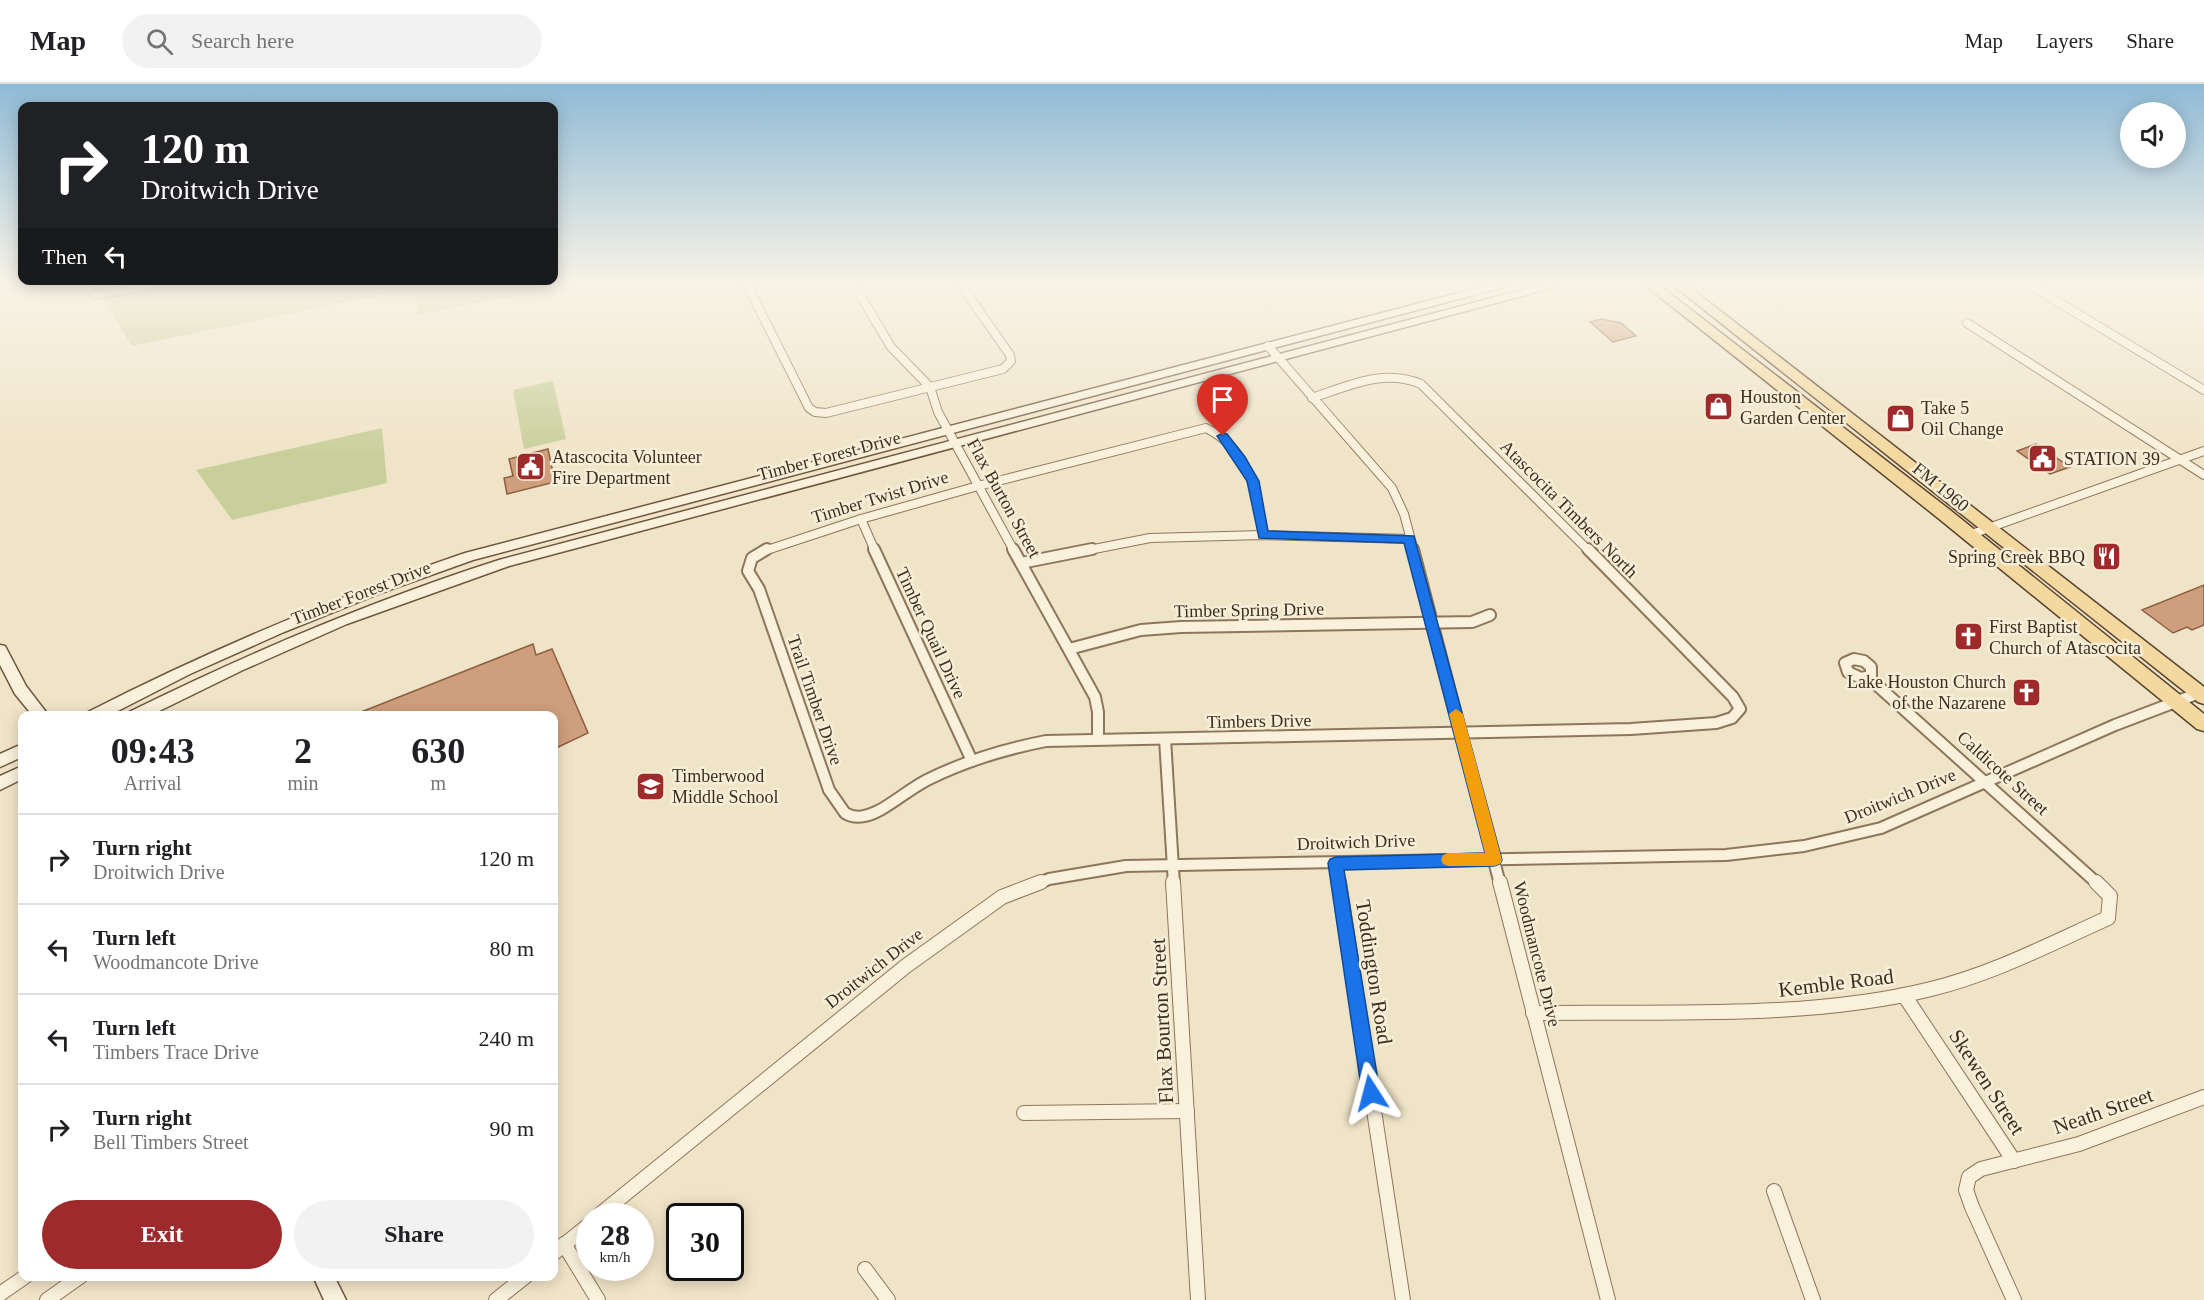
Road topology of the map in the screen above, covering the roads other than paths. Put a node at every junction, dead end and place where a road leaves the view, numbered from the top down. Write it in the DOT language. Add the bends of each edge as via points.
graph roads {
  1 [pos="775,342"];
  2 [pos="888,342"];
  3 [pos="1001,342"];
  4 [pos="1284,342"];
  5 [pos="1338,342"];
  6 [pos="1723,342"];
  7 [pos="1751,342"];
  8 [pos="1996,342"];
  9 [pos="2124,342"];
  10 [pos="1268,346"];
  11 [pos="1278,358"];
  12 [pos="930,387"];
  13 [pos="1105,388"];
  14 [pos="2204,390"];
  15 [pos="1311,398"];
  16 [pos="1114,401"];
  17 [pos="947,429"];
  18 [pos="954,443"];
  19 [pos="2204,451"];
  20 [pos="2180,459"];
  21 [pos="2204,475"];
  22 [pos="978,486"];
  23 [pos="861,519"];
  24 [pos="1989,528"];
  25 [pos="1263,535"];
  26 [pos="1969,535"];
  27 [pos="1409,539"];
  28 [pos="1021,563"];
  29 [pos="764,603"];
  30 [pos="1490,615"];
  31 [pos="1432,624"];
  32 [pos="1069,649"];
  33 [pos="0,650"];
  34 [pos="1869,678"];
  35 [pos="2202,695"];
  36 [pos="2175,702"];
  37 [pos="38,711"];
  38 [pos="103,711"];
  39 [pos="144,711"];
  40 [pos="1701,724"];
  41 [pos="2204,724"];
  42 [pos="1461,734"];
  43 [pos="1098,739"];
  44 [pos="1165,739"];
  45 [pos="18,752"];
  46 [pos="0,761"];
  47 [pos="972,761"];
  48 [pos="18,774"];
  49 [pos="1985,782"];
  50 [pos="0,784"];
  51 [pos="838,807"];
  52 [pos="1494,860"];
  53 [pos="1336,863"];
  54 [pos="1173,864"];
  55 [pos="2110,896"];
  56 [pos="1904,994"];
  57 [pos="1533,1013"];
  58 [pos="2204,1097"];
  59 [pos="1187,1111"];
  60 [pos="1024,1113"];
  61 [pos="2014,1161"];
  62 [pos="1774,1191"];
  63 [pos="614,1203"];
  64 [pos="576,1235"];
  65 [pos="559,1249"];
  66 [pos="865,1269"];
  67 [pos="19,1281"];
  68 [pos="74,1281"];
  69 [pos="325,1281"];
  70 [pos="520,1281"];
  71 [pos="0,1294"];
  72 [pos="47,1300"];
  73 [pos="334,1300"];
  74 [pos="496,1300"];
  75 [pos="598,1300"];
  76 [pos="888,1300"];
  77 [pos="1198,1300"];
  78 [pos="1403,1300"];
  79 [pos="1608,1300"];
  80 [pos="1813,1300"];
  81 [pos="2014,1300"];
  1 -- 12 [label="street" via="808,408 816,412 826,413"];
  2 -- 12 [label="street, Flax Burton Street"];
  3 -- 12 [label="street" via="1011,361 1003,369"];
  4 -- 10 [label="main road, Timber Forest Drive"];
  5 -- 11 [label="main road, Timber Forest Drive"];
  6 -- 26 [label="main road, FM 1960 / FM 1960"];
  7 -- 24 [label="main road, FM 1960 / FM 1960"];
  8 -- 20 [label="street"];
  9 -- 14 [label="street"];
  10 -- 11 [label="street, Woodmancote Drive"];
  10 -- 13 [label="main road, Timber Forest Drive"];
  11 -- 15 [label="street, Woodmancote Drive"];
  11 -- 16 [label="main road, Timber Forest Drive"];
  12 -- 17 [label="street, Flax Burton Street"];
  13 -- 16 [label="main road"];
  13 -- 17 [label="main road, Timber Forest Drive"];
  15 -- 27 [label="street, Woodmancote Drive" via="1392,488 1404,514"];
  15 -- 40 [label="street, Atascocita Timbers North" via="1389,376 1406,377 1421,384 1733,697 1740,709 1732,718"];
  16 -- 18 [label="main road, Timber Forest Drive"];
  17 -- 18 [label="street, Flax Burton Street"];
  17 -- 38 [label="main road, Timber Forest Drive" via="507,544 415,574 268,631"];
  18 -- 22 [label="street, Flax Burton Street"];
  18 -- 39 [label="main road, Timber Forest Drive" via="541,552 431,586 288,642"];
  19 -- 20 [label="street"];
  20 -- 21 [label="street"];
  20 -- 24 [label="street"];
  22 -- 23 [label="street, Timber Twist Drive"];
  22 -- 25 [label="street, Timber Twist Drive" via="1206,428 1223,436 1253,481"];
  22 -- 28 [label="street, Flax Burton Street"];
  23 -- 29 [label="street, Timber Twist Drive" via="765,550 752,558 748,571"];
  23 -- 47 [label="street, Timber Quail Drive"];
  24 -- 26 [label="street"];
  24 -- 35 [label="main road, FM 1960 / FM 1960"];
  25 -- 27 [label="street"];
  25 -- 28 [label="street" via="1150,538"];
  26 -- 36 [label="main road, FM 1960 / FM 1960"];
  27 -- 31 [label="street, Woodmancote Drive"];
  28 -- 32 [label="street, Flax Burton Street"];
  29 -- 51 [label="street, Trail Timber Drive"];
  30 -- 31 [label="street, Timber Spring Drive" via="1472,622"];
  31 -- 32 [label="street, Timber Spring Drive" via="1181,627 1141,630"];
  31 -- 42 [label="street, Woodmancote Drive"];
  32 -- 43 [label="street, Flax Burton Street" via="1095,697"];
  33 -- 37 [label="main road" via="21,690"];
  34 -- 49 [label="street, Caldicote Street"];
  35 -- 36 [label="street, Droitwich Drive"];
  36 -- 41 [label="main road, FM 1960 / FM 1960"];
  36 -- 49 [label="street, Droitwich Drive"];
  40 -- 42 [label="street, Timbers Drive"];
  42 -- 44 [label="street, Timbers Drive"];
  42 -- 52 [label="street, Woodmancote Drive"];
  43 -- 44 [label="street, Timbers Drive"];
  43 -- 47 [label="street, Timbers Drive" via="1046,741"];
  44 -- 54 [label="street, Flax Bourton Street"];
  45 -- 46 [label="main road"];
  47 -- 51 [label="street, Timbers Drive" via="935,776 868,815 852,817"];
  48 -- 50 [label="main road"];
  49 -- 52 [label="street, Droitwich Drive" via="1881,828 1808,848 1726,855"];
  49 -- 55 [label="street, Caldicote Street"];
  52 -- 53 [label="street, Droitwich Drive"];
  52 -- 57 [label="street, Woodmancote Drive"];
  53 -- 54 [label="street, Droitwich Drive"];
  53 -- 78 [label="street, Toddington Road"];
  54 -- 59 [label="street, Flax Bourton Street"];
  54 -- 63 [label="street, Droitwich Drive" via="1093,870 1032,884 1002,897 906,966"];
  55 -- 56 [label="street, Kemble Road" via="2108,918 2101,922 1979,975"];
  56 -- 57 [label="street, Kemble Road" via="1784,1010"];
  56 -- 61 [label="street, Skewen Street"];
  57 -- 79 [label="street, Woodmancote Drive"];
  58 -- 61 [label="street, Neath Street" via="2079,1144"];
  59 -- 60 [label="street"];
  59 -- 77 [label="street, Flax Bourton Street"];
  61 -- 81 [label="street, Skewen Street" via="1981,1169 1969,1178 1966,1191"];
  62 -- 80 [label="street"];
  64 -- 65 [label="street"];
  65 -- 75 [label="street"];
  66 -- 76 [label="street"];
  67 -- 71 [label="street"];
  68 -- 72 [label="street"];
  69 -- 73 [label="main road"];
  70 -- 74 [label="street"];
}
